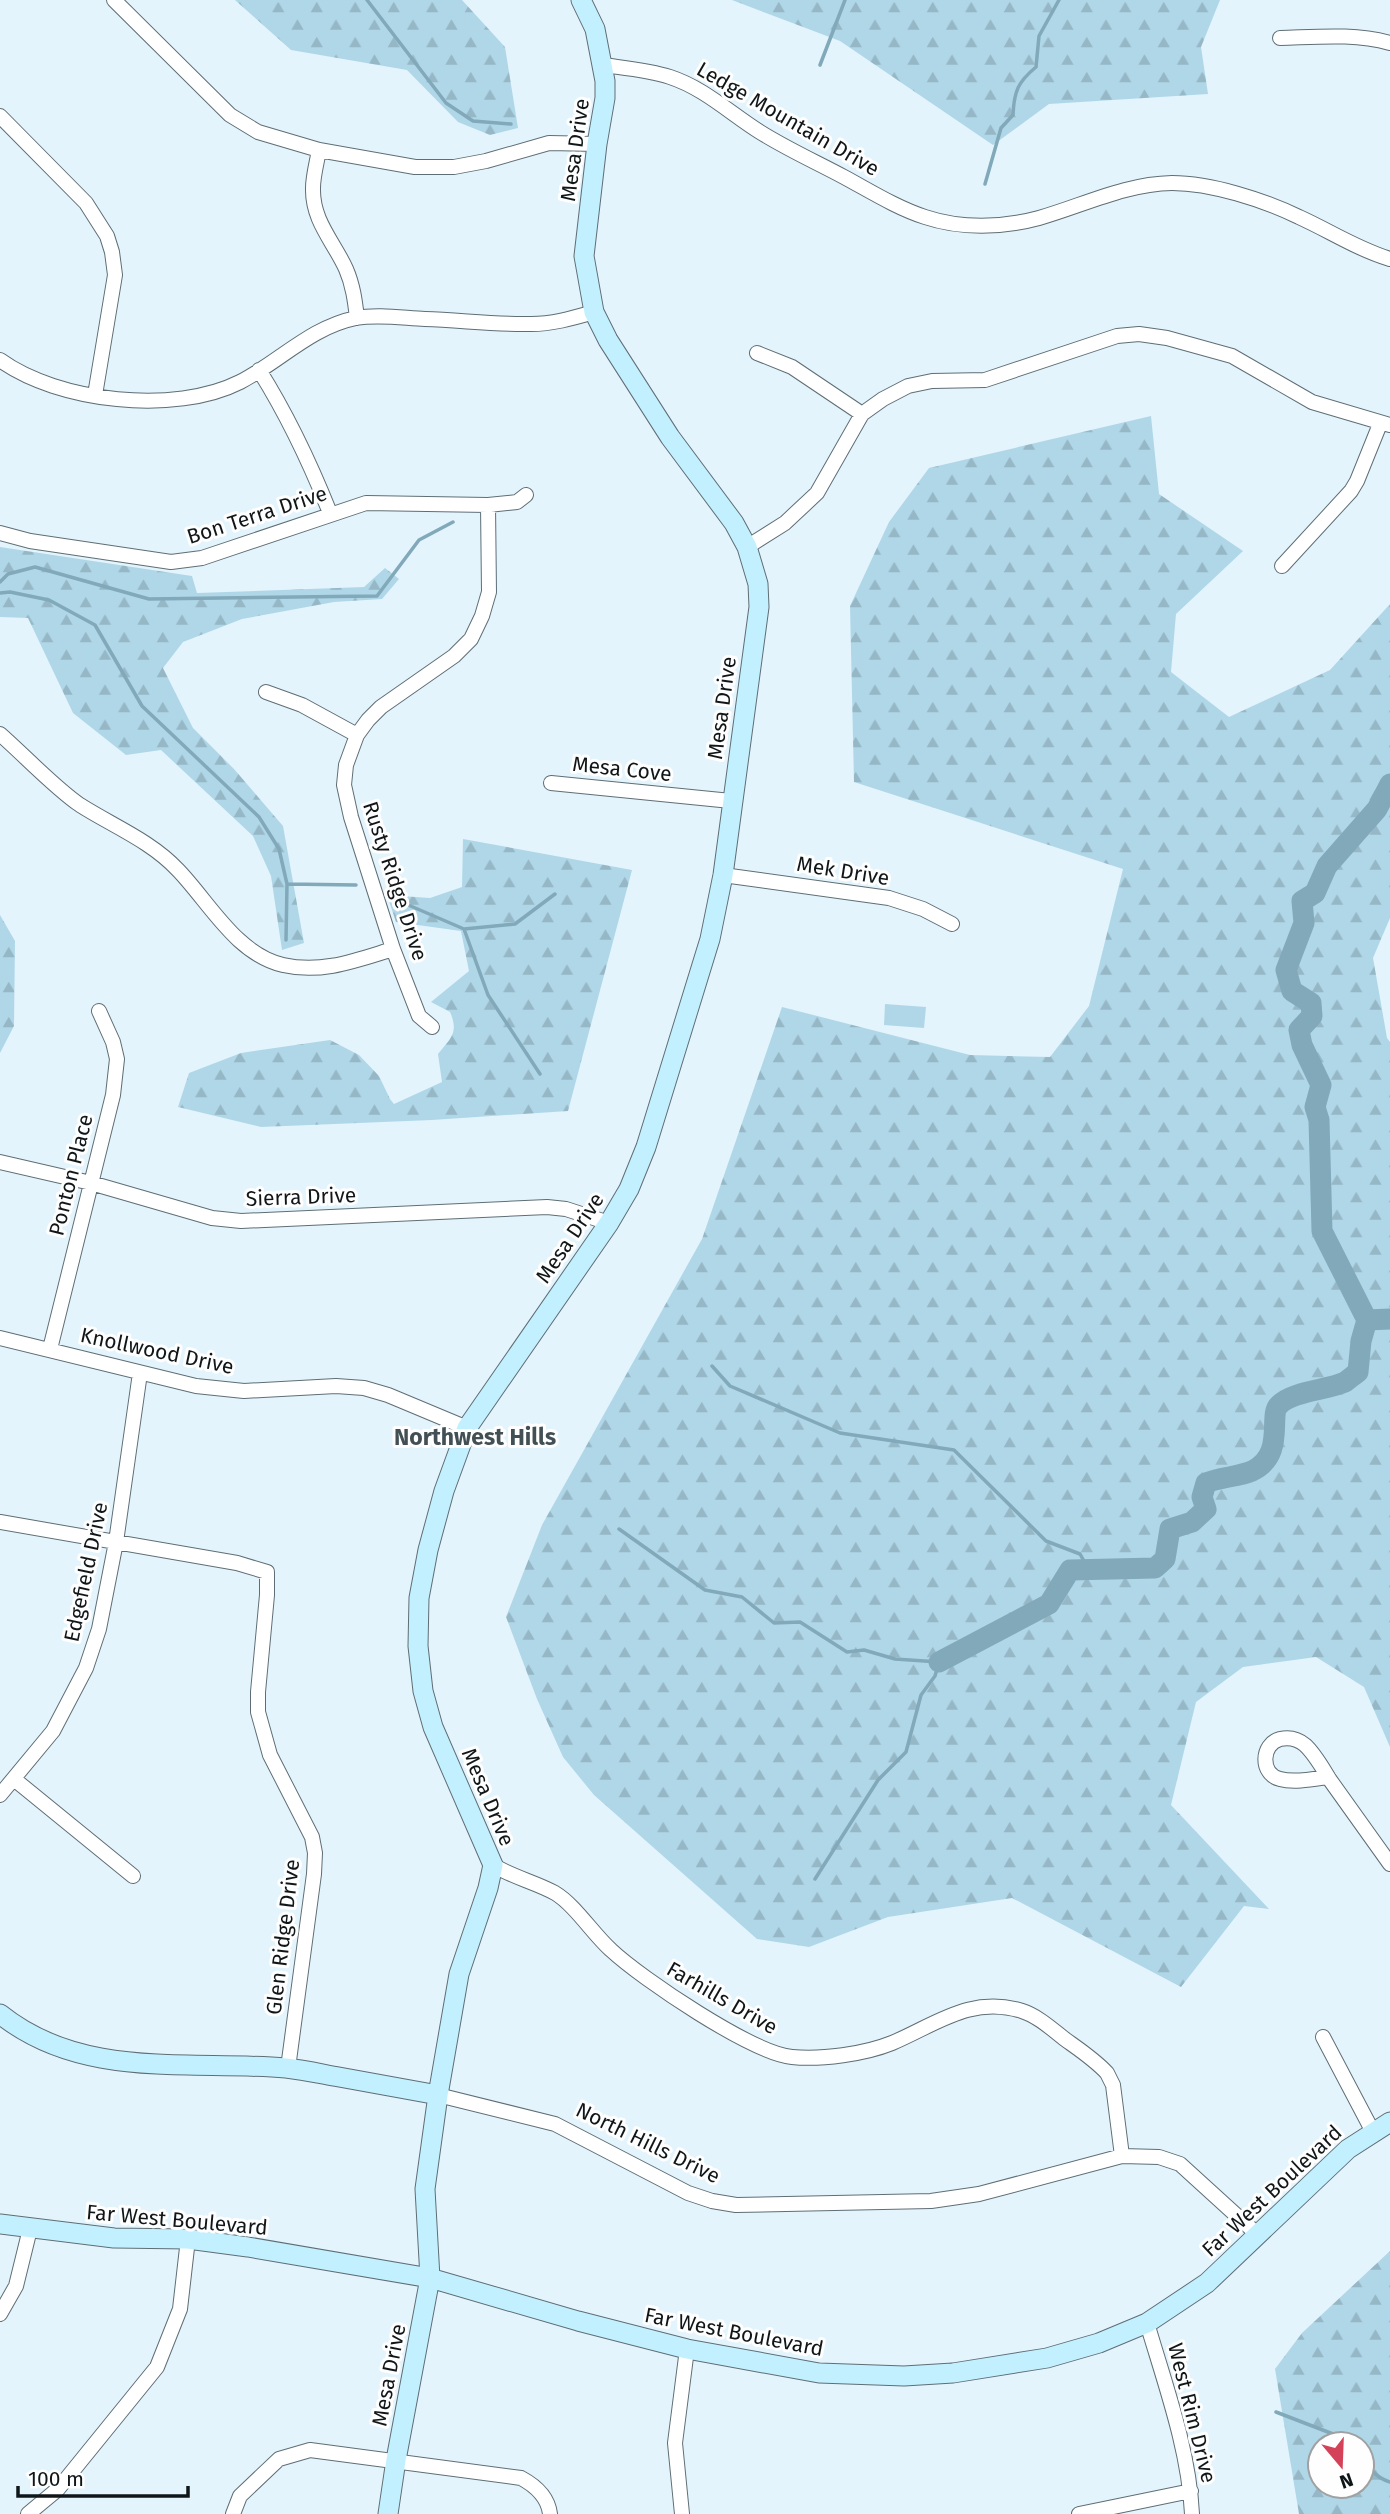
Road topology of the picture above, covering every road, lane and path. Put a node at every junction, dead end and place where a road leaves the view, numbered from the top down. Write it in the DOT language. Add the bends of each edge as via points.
graph roads {
  1 [pos="114,0"];
  2 [pos="581,0"];
  3 [pos="1280,38"];
  4 [pos="1390,43"];
  5 [pos="603,65"];
  6 [pos="0,116"];
  7 [pos="597,144"];
  8 [pos="319,150"];
  9 [pos="1390,259"];
  10 [pos="594,312"];
  11 [pos="357,318"];
  12 [pos="757,353"];
  13 [pos="0,360"];
  14 [pos="259,370"];
  15 [pos="95,395"];
  16 [pos="862,414"];
  17 [pos="1385,425"];
  18 [pos="526,495"];
  19 [pos="488,505"];
  20 [pos="330,513"];
  21 [pos="0,533"];
  22 [pos="747,547"];
  23 [pos="1283,565"];
  24 [pos="266,692"];
  25 [pos="0,734"];
  26 [pos="357,735"];
  27 [pos="551,783"];
  28 [pos="731,801"];
  29 [pos="723,875"];
  30 [pos="952,924"];
  31 [pos="393,949"];
  32 [pos="99,1011"];
  33 [pos="432,1027"];
  34 [pos="0,1162"];
  35 [pos="91,1183"];
  36 [pos="610,1223"];
  37 [pos="0,1338"];
  38 [pos="50,1349"];
  39 [pos="140,1373"];
  40 [pos="467,1428"];
  41 [pos="0,1522"];
  42 [pos="116,1542"];
  43 [pos="1328,1777"];
  44 [pos="14,1779"];
  45 [pos="0,1795"];
  46 [pos="1390,1864"];
  47 [pos="492,1865"];
  48 [pos="133,1876"];
  49 [pos="0,2014"];
  50 [pos="1323,2037"];
  51 [pos="288,2068"];
  52 [pos="438,2095"];
  53 [pos="1381,2127"];
  54 [pos="1122,2156"];
  55 [pos="0,2224"];
  56 [pos="30,2229"];
  57 [pos="1258,2235"];
  58 [pos="188,2239"];
  59 [pos="430,2278"];
  60 [pos="0,2314"];
  61 [pos="1147,2323"];
  62 [pos="687,2349"];
  63 [pos="396,2460"];
  64 [pos="1191,2491"];
  65 [pos="28,2514"];
  66 [pos="233,2514"];
  67 [pos="388,2514"];
  68 [pos="550,2514"];
  69 [pos="682,2514"];
  70 [pos="1079,2514"];
  71 [pos="1192,2514"];
  1 -- 8 [label="street" via="230,115 258,132"];
  2 -- 5 [label="street, Mesa Drive" via="595,29"];
  3 -- 4 [label="street" via="1368,37"];
  5 -- 7 [label="street, Mesa Drive" via="605,98"];
  5 -- 9 [label="street, Ledge Mountain Drive" via="670,76 699,90 761,133 891,202 951,224 993,226 1039,218 1144,185 1174,183 1265,204"];
  6 -- 15 [label="street" via="86,203 107,236 114,275"];
  7 -- 8 [label="street" via="549,143 454,167 415,167"];
  7 -- 10 [label="street, Mesa Drive" via="584,256"];
  8 -- 11 [label="street" via="312,188 315,208 345,267"];
  10 -- 11 [label="street" via="532,324"];
  10 -- 22 [label="street, Mesa Drive" via="670,437"];
  11 -- 14 [label="street" via="330,326"];
  12 -- 16 [label="street" via="792,367"];
  13 -- 15 [label="street" via="25,376"];
  14 -- 15 [label="street" via="212,393 169,401"];
  14 -- 20 [label="street" via="284,411"];
  16 -- 17 [label="street" via="908,386 985,380 1117,336 1139,334 1232,356 1312,402"];
  16 -- 22 [label="street" via="817,493 785,523"];
  17 -- 23 [label="street" via="1351,491"];
  18 -- 19 [label="street, Bon Terra Drive" via="517,502"];
  19 -- 20 [label="street, Bon Terra Drive" via="366,503"];
  19 -- 26 [label="street, Rusty Ridge Drive" via="489,592 471,639 381,707"];
  20 -- 21 [label="street, Bon Terra Drive" via="202,558 171,562"];
  22 -- 28 [label="street, Mesa Drive" via="758,584 759,607"];
  24 -- 26 [label="street" via="302,705"];
  25 -- 31 [label="street" via="78,803 161,853 237,939 263,958 314,969"];
  26 -- 31 [label="street, Rusty Ridge Drive" via="346,763 344,785"];
  27 -- 28 [label="street, Mesa Cove"];
  28 -- 29 [label="street, Mesa Drive"];
  29 -- 30 [label="street, Mek Drive" via="889,898"];
  29 -- 36 [label="street, Mesa Drive" via="710,939 666,1087 629,1189"];
  31 -- 33 [label="street, Rusty Ridge Drive" via="419,1016"];
  32 -- 35 [label="street, Ponton Place" via="117,1059"];
  34 -- 35 [label="street, Sierra Drive"];
  35 -- 36 [label="street, Sierra Drive" via="212,1218 241,1221 547,1207"];
  35 -- 38 [label="street, Ponton Place"];
  36 -- 40 [label="street, Mesa Drive"];
  37 -- 38 [label="street, Knollwood Drive"];
  38 -- 39 [label="street, Knollwood Drive"];
  39 -- 40 [label="street, Knollwood Drive" via="244,1391 364,1388"];
  39 -- 42 [label="street, Edgefield Drive"];
  40 -- 47 [label="street, Mesa Drive" via="428,1550 419,1598 418,1646 433,1727"];
  41 -- 42 [label="street"];
  42 -- 44 [label="street, Edgefield Drive" via="99,1629 86,1668 53,1731"];
  42 -- 51 [label="street, Glen Ridge Drive" via="267,1572 258,1712 270,1755 312,1837 315,1853"];
  43 -- 46 [label="street"];
  44 -- 45 [label="street, Edgefield Drive"];
  44 -- 48 [label="street"];
  47 -- 52 [label="street, Mesa Drive" via="459,1974"];
  47 -- 54 [label="street, Farhills Drive" via="557,1894 611,1951 652,1982 772,2052 791,2057 865,2051 972,2008 1022,2011 1107,2073 1113,2085"];
  49 -- 51 [label="street, North Hills Drive" via="55,2046 91,2058 148,2065"];
  50 -- 53 [label="street"];
  51 -- 52 [label="street, North Hills Drive"];
  52 -- 54 [label="street, North Hills Drive" via="555,2124 688,2193 736,2205 931,2201 979,2194"];
  52 -- 59 [label="street, Mesa Drive" via="425,2189"];
  53 -- 57 [label="street, Far West Boulevard" via="1348,2149"];
  54 -- 57 [label="street, North Hills Drive" via="1159,2157 1180,2164"];
  55 -- 56 [label="street, Far West Boulevard"];
  56 -- 58 [label="street, Far West Boulevard" via="114,2238"];
  56 -- 60 [label="street" via="16,2286"];
  57 -- 61 [label="street, Far West Boulevard" via="1207,2283"];
  58 -- 59 [label="street, Far West Boulevard"];
  58 -- 65 [label="street" via="180,2309 157,2367 58,2489"];
  59 -- 62 [label="street, Far West Boulevard"];
  59 -- 63 [label="street, Mesa Drive"];
  61 -- 62 [label="street, Far West Boulevard" via="1047,2358 904,2376 819,2373"];
  61 -- 64 [label="street, West Rim Drive"];
  62 -- 69 [label="street" via="675,2443"];
  63 -- 66 [label="street" via="310,2450 279,2459 240,2496"];
  63 -- 67 [label="street, Mesa Drive"];
  63 -- 68 [label="street" via="521,2478 541,2493"];
  64 -- 70 [label="street"];
  64 -- 71 [label="street, West Rim Drive"];
}
